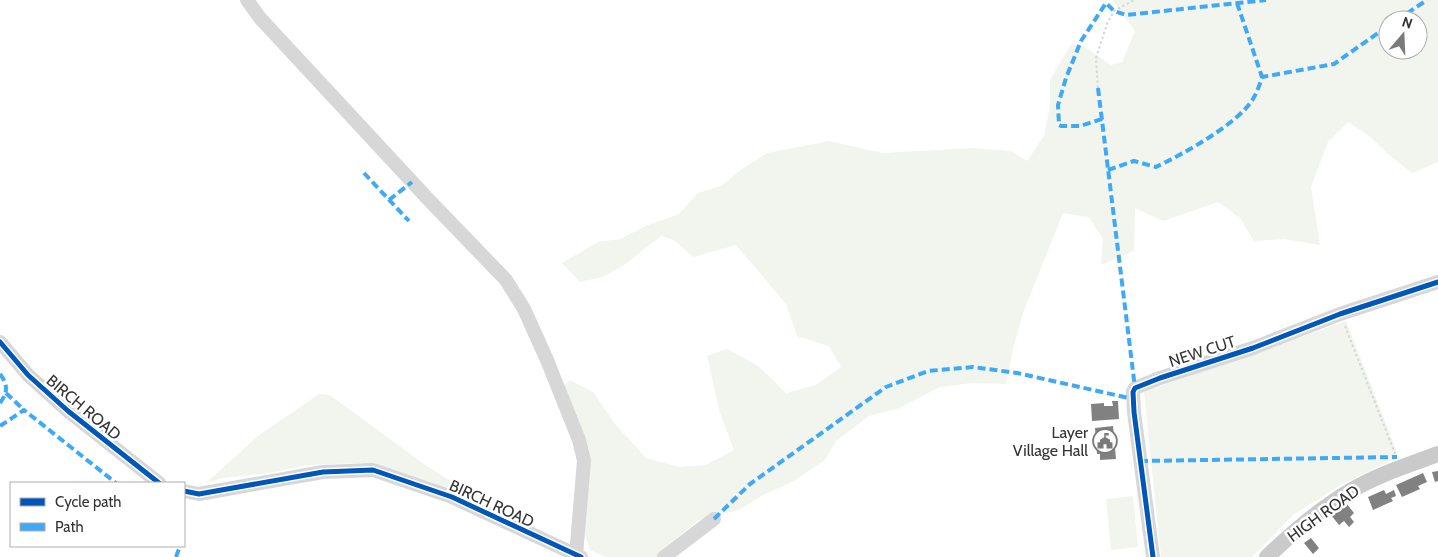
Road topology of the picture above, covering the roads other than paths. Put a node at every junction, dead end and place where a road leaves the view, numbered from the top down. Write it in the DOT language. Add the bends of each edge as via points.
graph roads {
  1 [pos="246,0"];
  2 [pos="1438,282"];
  3 [pos="0,342"];
  4 [pos="1438,454"];
  5 [pos="159,482"];
  6 [pos="185,491"];
  7 [pos="714,519"];
  8 [pos="579,556"];
  9 [pos="664,557"];
  10 [pos="1153,557"];
  11 [pos="1267,557"];
  1 -- 8 [label="street" via="514,290 579,440 584,461"];
  2 -- 10 [label="street, NEW CUT" via="1135,388 1134,412"];
  3 -- 5 [label="street, BIRCH ROAD" via="28,375 68,411"];
  4 -- 11 [label="main road, HIGH ROAD" via="1373,479 1335,501"];
  6 -- 8 [label="street, BIRCH ROAD" via="199,494 323,472 374,470 452,496"];
  7 -- 9 [label="street"];
}
